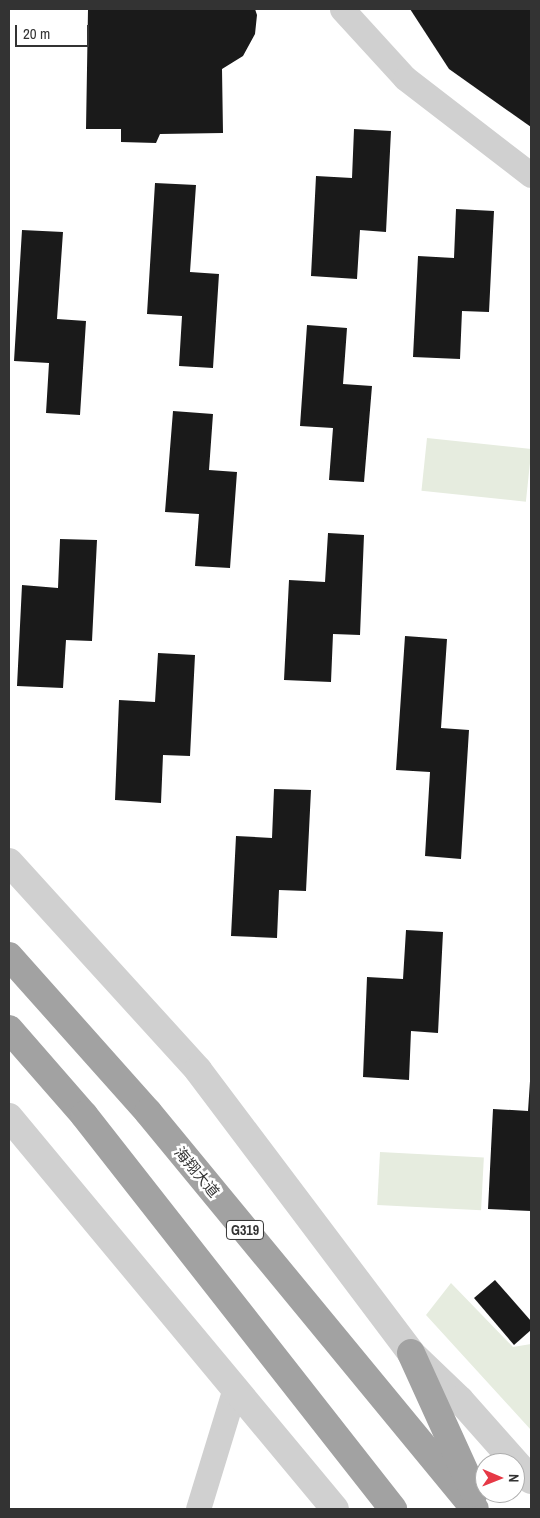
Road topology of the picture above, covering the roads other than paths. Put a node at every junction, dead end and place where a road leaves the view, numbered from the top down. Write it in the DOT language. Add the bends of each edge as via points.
graph roads {
  1 [pos="342,9"];
  2 [pos="531,176"];
  3 [pos="9,862"];
  4 [pos="9,956"];
  5 [pos="9,1029"];
  6 [pos="9,1117"];
  7 [pos="411,1353"];
  8 [pos="234,1388"];
  9 [pos="531,1480"];
  10 [pos="198,1509"];
  11 [pos="335,1509"];
  12 [pos="392,1509"];
  13 [pos="475,1509"];
  14 [pos="481,1509"];
  1 -- 2 [label="street" via="405,78"];
  3 -- 7 [label="street" via="198,1070"];
  4 -- 13 [label="highway, 海翔大道 / G319" via="148,1112"];
  5 -- 12 [label="highway" via="84,1115"];
  6 -- 8 [label="street"];
  7 -- 9 [label="street" via="460,1400"];
  7 -- 14 [label="highway"];
  8 -- 10 [label="street"];
  8 -- 11 [label="street"];
}
